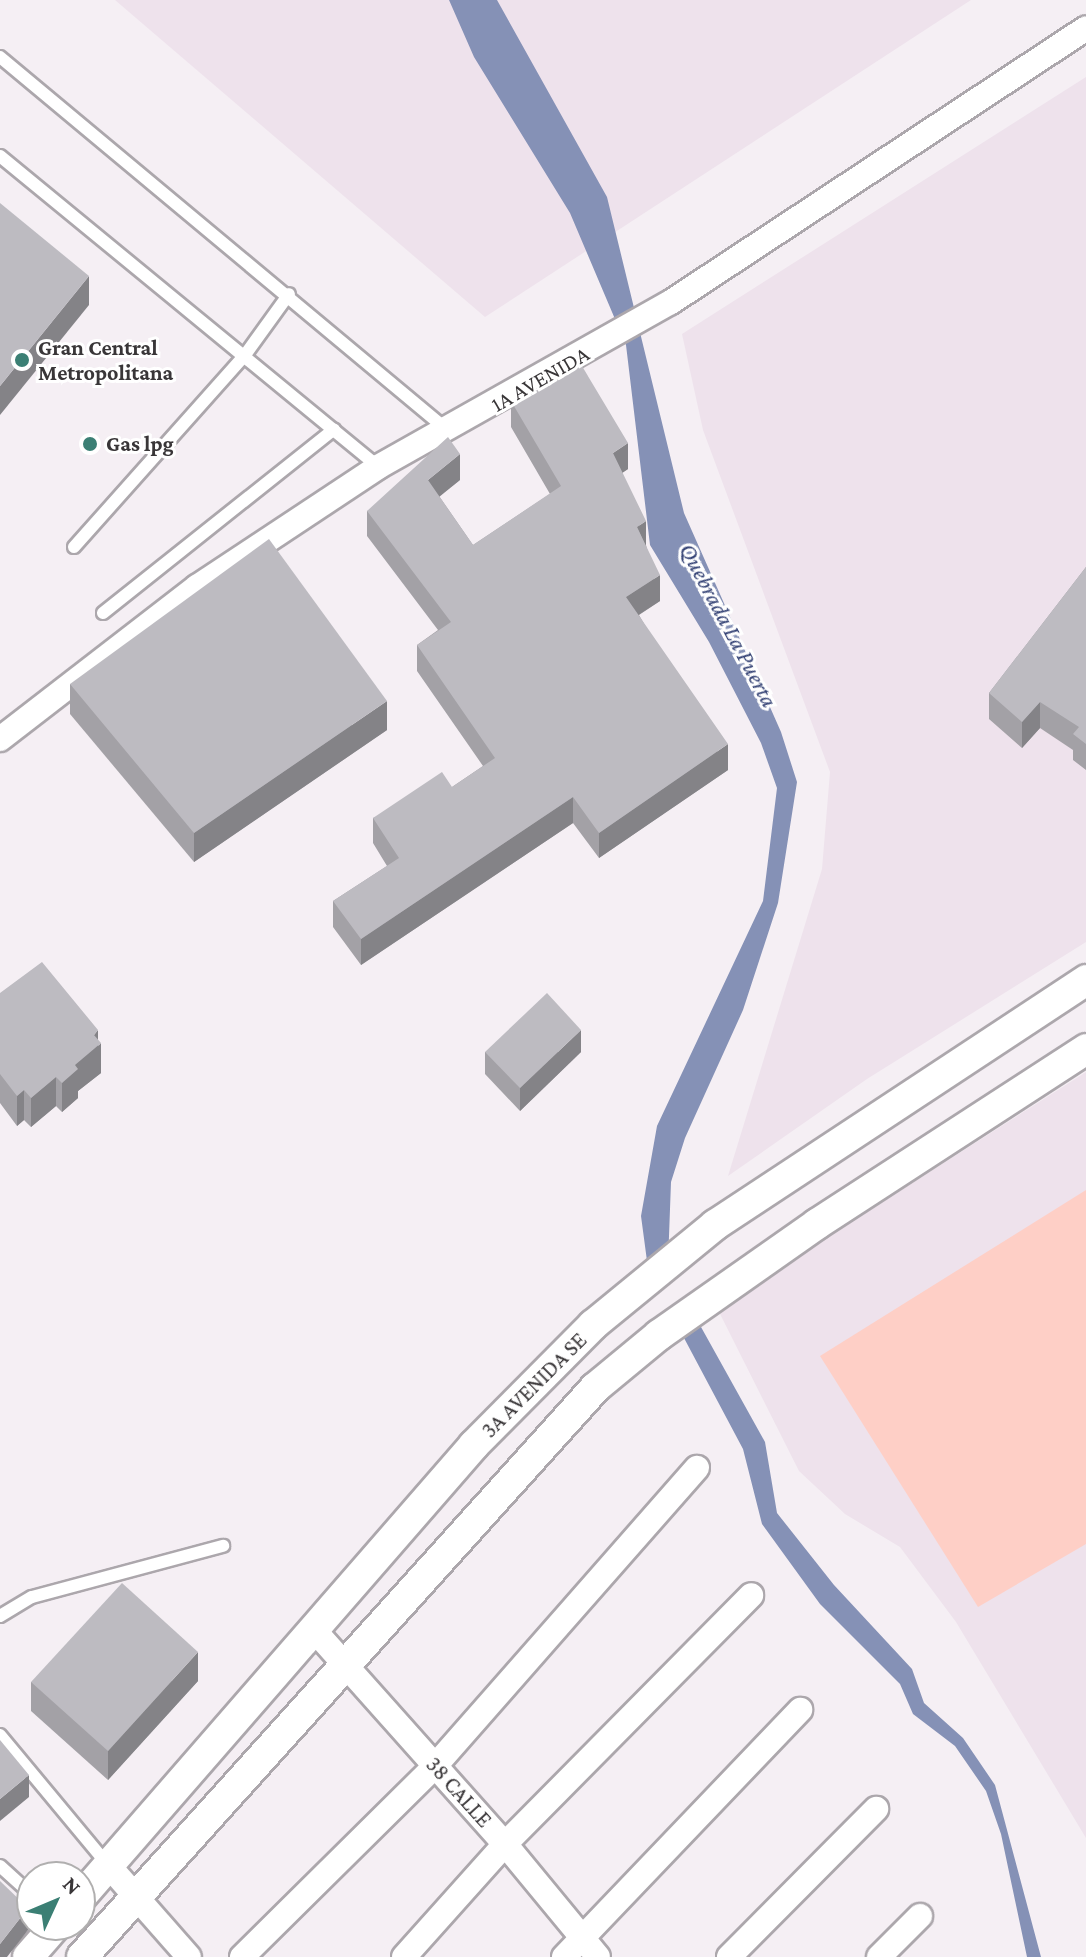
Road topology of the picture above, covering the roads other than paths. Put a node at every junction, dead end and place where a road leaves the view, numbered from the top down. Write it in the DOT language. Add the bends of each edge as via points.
graph roads {
  1 [pos="1086,28"];
  2 [pos="0,57"];
  3 [pos="0,156"];
  4 [pos="289,294"];
  5 [pos="245,355"];
  6 [pos="334,429"];
  7 [pos="448,431"];
  8 [pos="378,467"];
  9 [pos="74,547"];
  10 [pos="103,613"];
  11 [pos="0,739"];
  12 [pos="1086,980"];
  13 [pos="1086,1049"];
  14 [pos="697,1468"];
  15 [pos="223,1546"];
  16 [pos="751,1595"];
  17 [pos="0,1616"];
  18 [pos="315,1631"];
  19 [pos="346,1666"];
  20 [pos="800,1710"];
  21 [pos="0,1735"];
  22 [pos="435,1766"];
  23 [pos="876,1809"];
  24 [pos="505,1844"];
  25 [pos="0,1866"];
  26 [pos="109,1866"];
  27 [pos="16,1880"];
  28 [pos="96,1880"];
  29 [pos="136,1897"];
  30 [pos="920,1916"];
  31 [pos="581,1937"];
  32 [pos="42,1941"];
  33 [pos="28,1957"];
  34 [pos="82,1957"];
  35 [pos="189,1957"];
  36 [pos="242,1957"];
  37 [pos="404,1957"];
  38 [pos="564,1957"];
  39 [pos="598,1957"];
  40 [pos="729,1957"];
  41 [pos="879,1957"];
  1 -- 7 [label="street, 1A AVENIDA" via="671,302"];
  2 -- 4 [label="lane"];
  3 -- 5 [label="lane"];
  4 -- 5 [label="lane"];
  4 -- 7 [label="lane"];
  5 -- 6 [label="lane"];
  5 -- 9 [label="lane"];
  6 -- 8 [label="lane"];
  6 -- 10 [label="lane"];
  7 -- 8 [label="street, 1A AVENIDA"];
  8 -- 11 [label="street, 1A AVENIDA" via="197,587"];
  12 -- 18 [label="street, 3A AVENIDA SE" via="727,1217 650,1274 474,1445"];
  13 -- 19 [label="street, 3A AVENIDA SE" via="659,1335 595,1388"];
  14 -- 22 [label="street"];
  15 -- 17 [label="lane" via="32,1597"];
  16 -- 24 [label="street"];
  18 -- 19 [label="street, 38 CALLE"];
  18 -- 26 [label="street, 3A AVENIDA SE"];
  19 -- 22 [label="street, 38 CALLE"];
  19 -- 29 [label="street, 3A AVENIDA SE"];
  20 -- 31 [label="street"];
  21 -- 26 [label="lane"];
  22 -- 24 [label="street, 38 CALLE"];
  22 -- 36 [label="street"];
  23 -- 40 [label="street"];
  24 -- 31 [label="street, 38 CALLE"];
  24 -- 37 [label="street"];
  25 -- 27 [label="lane"];
  26 -- 28 [label="street, 3A AVENIDA SE"];
  26 -- 29 [label="street"];
  29 -- 34 [label="street, 3A AVENIDA SE"];
  29 -- 35 [label="street"];
  30 -- 41 [label="street"];
  31 -- 38 [label="street"];
  31 -- 39 [label="street, 38 CALLE"];
  32 -- 33 [label="street"];
}
